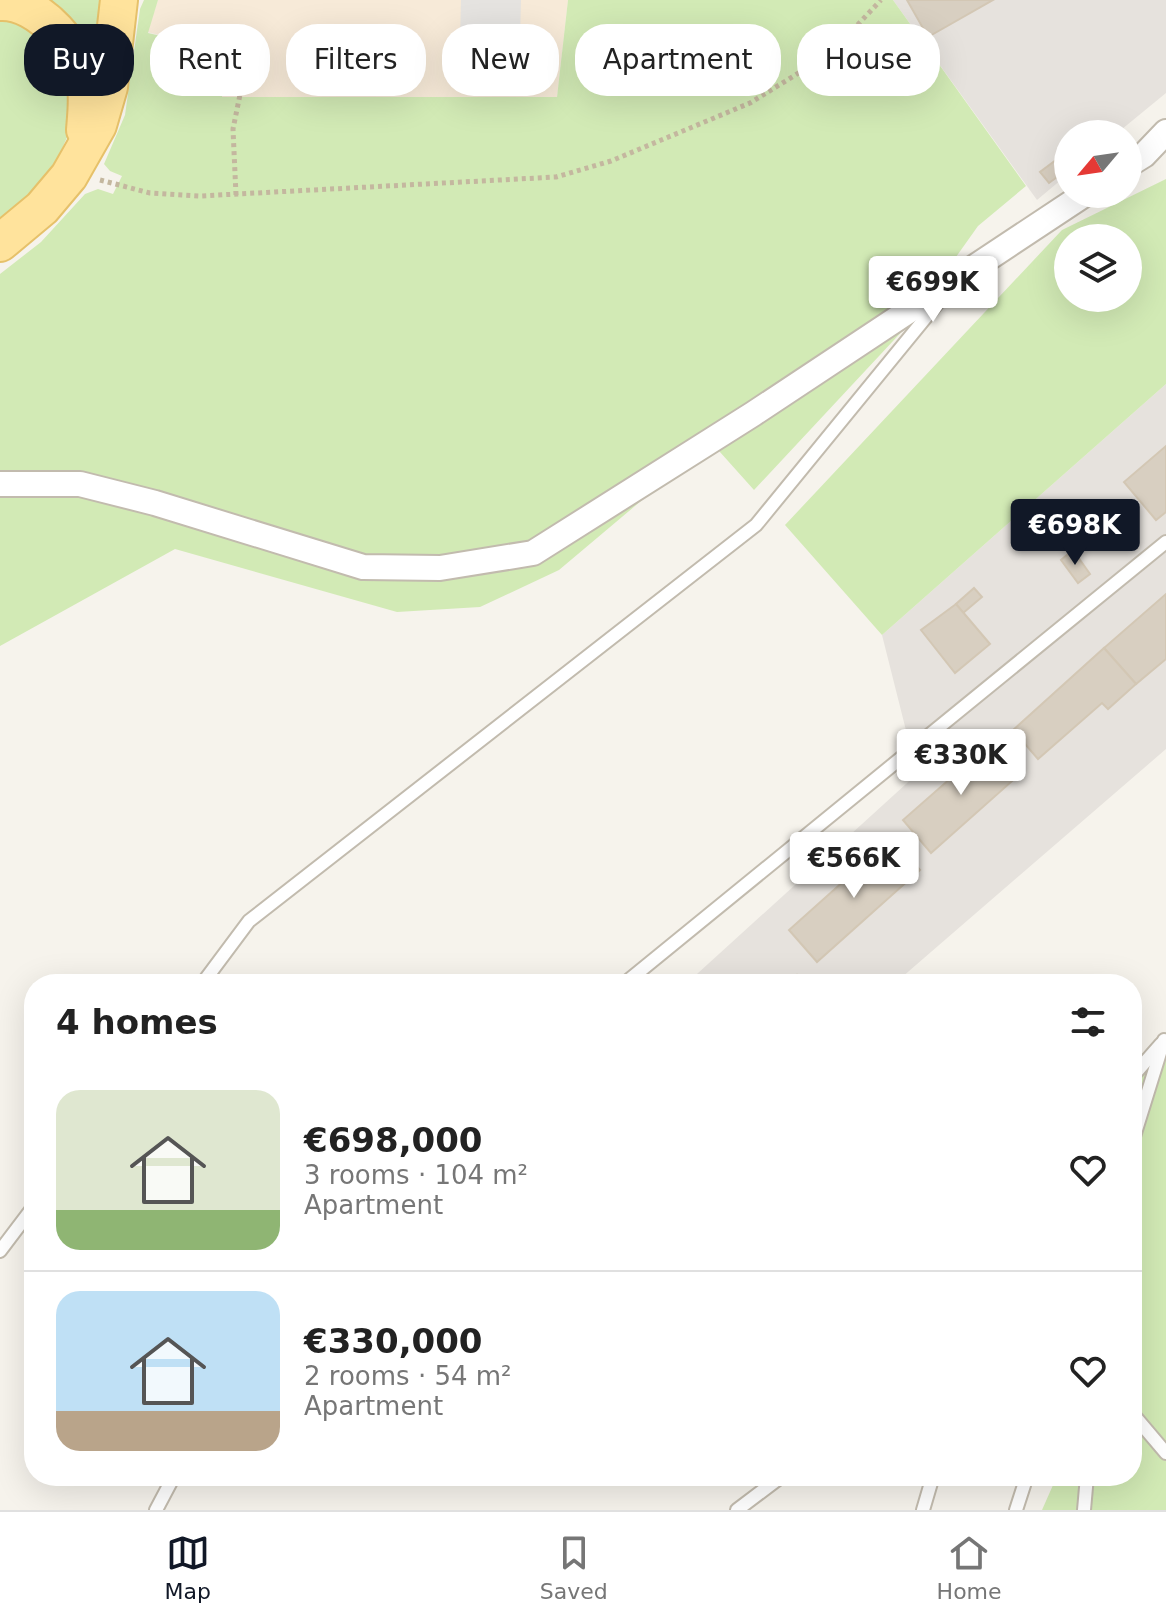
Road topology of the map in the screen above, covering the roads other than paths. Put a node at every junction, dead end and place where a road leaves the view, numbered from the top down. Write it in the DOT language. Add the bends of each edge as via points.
graph roads {
  1 [pos="119,0"];
  2 [pos="0,2"];
  3 [pos="1166,132"];
  4 [pos="1142,156"];
  5 [pos="79,158"];
  6 [pos="1064,208"];
  7 [pos="0,243"];
  8 [pos="954,281"];
  9 [pos="0,484"];
  10 [pos="1166,542"];
  11 [pos="209,974"];
  12 [pos="636,974"];
  13 [pos="1165,1039"];
  14 [pos="1142,1065"];
  15 [pos="1142,1111"];
  16 [pos="24,1219"];
  17 [pos="0,1251"];
  18 [pos="1142,1425"];
  19 [pos="1166,1453"];
  20 [pos="169,1486"];
  21 [pos="769,1486"];
  22 [pos="930,1486"];
  23 [pos="1024,1486"];
  24 [pos="1086,1486"];
  25 [pos="156,1510"];
  26 [pos="737,1510"];
  27 [pos="923,1510"];
  28 [pos="1016,1510"];
  29 [pos="1084,1510"];
  1 -- 5 [label="main road" via="109,87 98,125"];
  2 -- 5 [label="main road" via="28,7 57,29 75,54 86,86"];
  3 -- 4 [label="street"];
  5 -- 7 [label="main road" via="42,208"];
  6 -- 8 [label="street"];
  8 -- 9 [label="street" via="533,553 440,568 363,567 80,484"];
  8 -- 11 [label="lane" via="756,525 249,921"];
  10 -- 12 [label="lane"];
  13 -- 14 [label="lane"];
  13 -- 15 [label="lane"];
  16 -- 17 [label="lane"];
  18 -- 19 [label="lane"];
  20 -- 25 [label="lane"];
  21 -- 26 [label="lane"];
  22 -- 27 [label="lane"];
  23 -- 28 [label="lane"];
  24 -- 29 [label="lane"];
}
